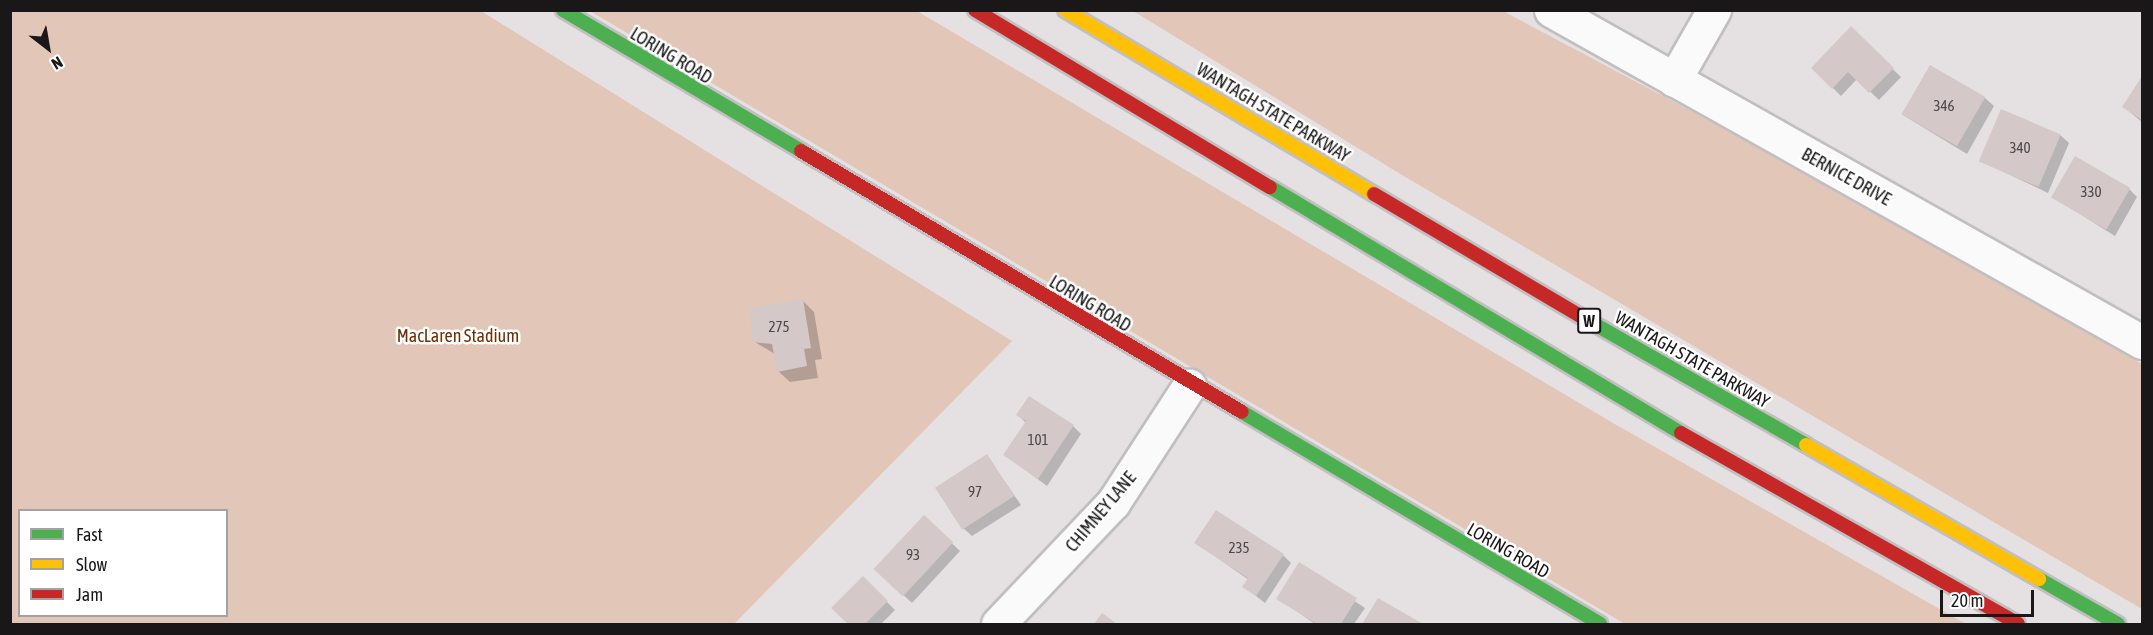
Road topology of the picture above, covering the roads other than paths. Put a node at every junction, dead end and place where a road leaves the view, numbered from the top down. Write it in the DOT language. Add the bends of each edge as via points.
graph roads {
  1 [pos="564,10"];
  2 [pos="975,10"];
  3 [pos="1065,10"];
  4 [pos="1551,10"];
  5 [pos="1714,10"];
  6 [pos="1674,80"];
  7 [pos="2138,330"];
  8 [pos="1189,386"];
  9 [pos="998,624"];
  10 [pos="1600,624"];
  11 [pos="2018,624"];
  12 [pos="2118,624"];
  1 -- 8 [label="main road, LORING ROAD"];
  2 -- 11 [label="main road" via="1685,436"];
  3 -- 12 [label="main road, WANTAGH STATE PARKWAY / W" via="1541,294"];
  4 -- 6 [label="street, BERNICE DRIVE"];
  5 -- 6 [label="street"];
  6 -- 7 [label="street, BERNICE DRIVE"];
  8 -- 9 [label="street, CHIMNEY LANE" via="1113,503"];
  8 -- 10 [label="main road, LORING ROAD"];
}
